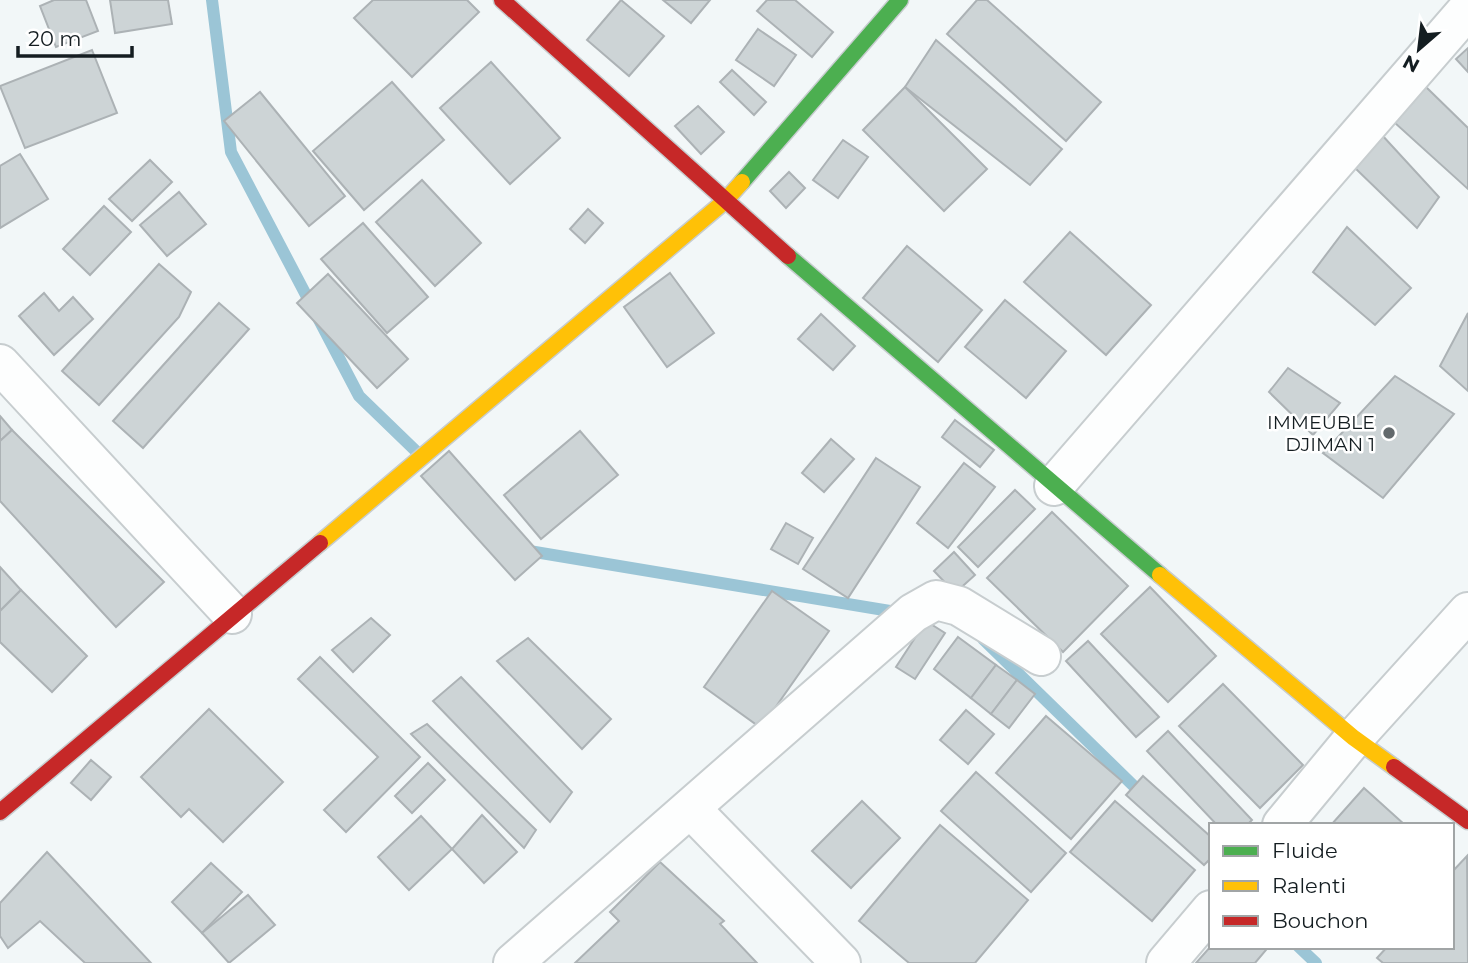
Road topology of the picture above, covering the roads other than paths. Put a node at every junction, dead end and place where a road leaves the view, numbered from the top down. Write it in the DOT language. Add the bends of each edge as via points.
graph roads {
  1 [pos="502,0"];
  2 [pos="900,0"];
  3 [pos="1468,9"];
  4 [pos="725,201"];
  5 [pos="0,364"];
  6 [pos="1054,486"];
  7 [pos="1468,612"];
  8 [pos="232,614"];
  9 [pos="1041,656"];
  10 [pos="1354,738"];
  11 [pos="691,809"];
  12 [pos="0,812"];
  13 [pos="1468,821"];
  14 [pos="1284,823"];
  15 [pos="1209,912"];
  16 [pos="513,963"];
  17 [pos="841,963"];
  18 [pos="1166,963"];
  1 -- 4 [label="street"];
  2 -- 4 [label="street"];
  3 -- 6 [label="street"];
  4 -- 6 [label="street"];
  4 -- 8 [label="street"];
  5 -- 8 [label="street"];
  6 -- 10 [label="street"];
  7 -- 10 [label="street"];
  8 -- 12 [label="street"];
  9 -- 11 [label="street" via="960,606 936,600 913,613"];
  10 -- 13 [label="street"];
  10 -- 14 [label="street"];
  11 -- 16 [label="street"];
  11 -- 17 [label="street"];
  15 -- 18 [label="street"];
}
